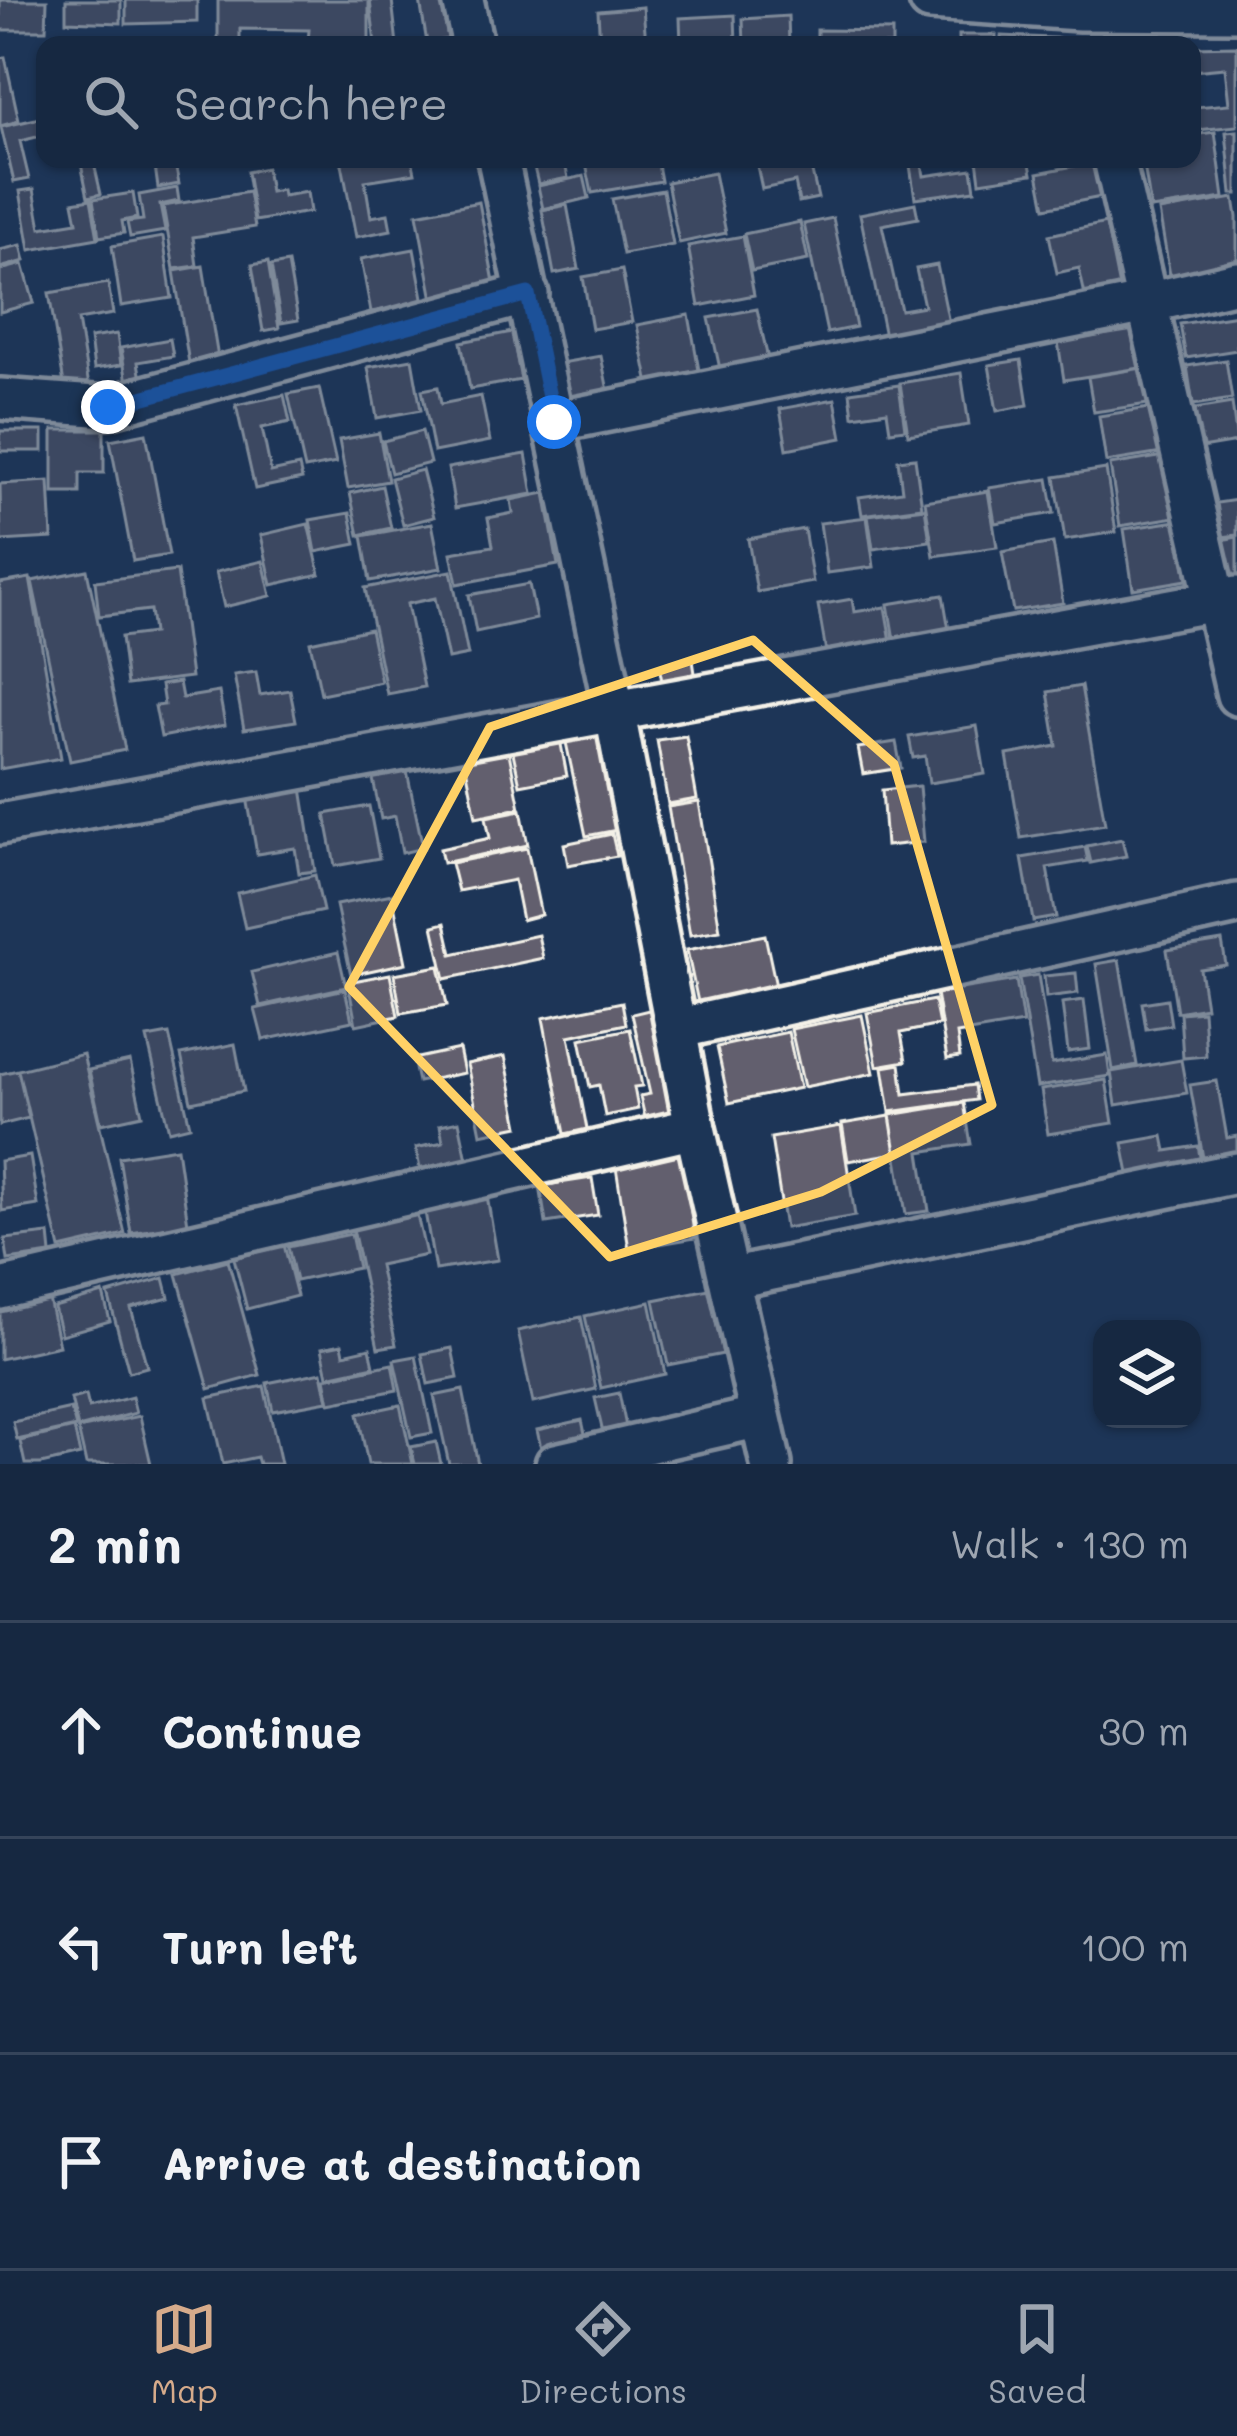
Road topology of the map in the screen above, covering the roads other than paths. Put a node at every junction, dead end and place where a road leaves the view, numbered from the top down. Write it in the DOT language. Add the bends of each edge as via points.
graph roads {
  1 [pos="463,0"];
  2 [pos="930,0"];
  3 [pos="1237,11"];
  4 [pos="1082,18"];
  5 [pos="471,36"];
  6 [pos="500,168"];
  7 [pos="1116,168"];
  8 [pos="1237,282"];
  9 [pos="528,294"];
  10 [pos="1148,303"];
  11 [pos="0,399"];
  12 [pos="554,422"];
  13 [pos="1226,599"];
  14 [pos="1237,695"];
  15 [pos="614,709"];
  16 [pos="0,824"];
  17 [pos="1237,904"];
  18 [pos="676,1029"];
  19 [pos="695,1128"];
  20 [pos="1237,1173"];
  21 [pos="729,1279"];
  22 [pos="0,1289"];
  23 [pos="760,1417"];
  24 [pos="556,1464"];
  25 [pos="770,1464"];
  1 -- 5 [label="street"];
  2 -- 4 [label="street"];
  3 -- 4 [label="street"];
  6 -- 9 [label="street"];
  7 -- 10 [label="street"];
  8 -- 10 [label="street"];
  9 -- 11 [label="street" via="108,407"];
  9 -- 12 [label="street"];
  10 -- 12 [label="street"];
  10 -- 13 [label="street"];
  12 -- 15 [label="street"];
  13 -- 14 [label="street"];
  13 -- 15 [label="street"];
  15 -- 16 [label="street"];
  15 -- 18 [label="street"];
  17 -- 18 [label="street"];
  18 -- 19 [label="street"];
  19 -- 21 [label="street"];
  19 -- 22 [label="street"];
  20 -- 21 [label="street"];
  21 -- 23 [label="street"];
  23 -- 24 [label="street"];
  23 -- 25 [label="street"];
}
